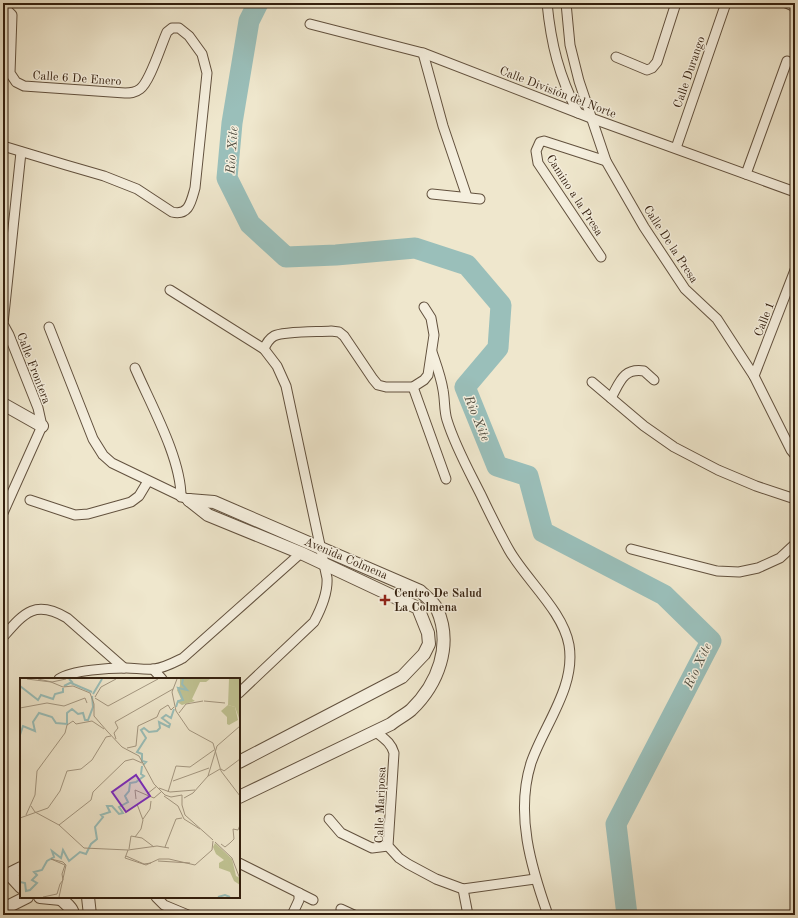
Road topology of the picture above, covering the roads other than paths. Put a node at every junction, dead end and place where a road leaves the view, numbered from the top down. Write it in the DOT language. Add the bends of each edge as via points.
graph roads {
  1 [pos="547,3"];
  2 [pos="566,3"];
  3 [pos="676,3"];
  4 [pos="726,3"];
  5 [pos="786,3"];
  6 [pos="795,7"];
  7 [pos="3,8"];
  8 [pos="310,24"];
  9 [pos="423,53"];
  10 [pos="616,58"];
  11 [pos="787,61"];
  12 [pos="578,113"];
  13 [pos="591,118"];
  14 [pos="3,146"];
  15 [pos="676,148"];
  16 [pos="21,152"];
  17 [pos="606,161"];
  18 [pos="746,174"];
  19 [pos="795,192"];
  20 [pos="432,194"];
  21 [pos="467,197"];
  22 [pos="480,199"];
  23 [pos="601,257"];
  24 [pos="795,270"];
  25 [pos="170,290"];
  26 [pos="424,307"];
  27 [pos="3,324"];
  28 [pos="49,327"];
  29 [pos="264,349"];
  30 [pos="432,352"];
  31 [pos="135,368"];
  32 [pos="754,376"];
  33 [pos="654,380"];
  34 [pos="592,382"];
  35 [pos="413,387"];
  36 [pos="611,398"];
  37 [pos="3,404"];
  38 [pos="42,426"];
  39 [pos="795,455"];
  40 [pos="446,479"];
  41 [pos="148,481"];
  42 [pos="185,499"];
  43 [pos="795,499"];
  44 [pos="30,500"];
  45 [pos="3,513"];
  46 [pos="795,544"];
  47 [pos="321,547"];
  48 [pos="631,549"];
  49 [pos="301,553"];
  50 [pos="324,564"];
  51 [pos="3,637"];
  52 [pos="124,668"];
  53 [pos="153,669"];
  54 [pos="60,678"];
  55 [pos="161,678"];
  56 [pos="240,692"];
  57 [pos="375,731"];
  58 [pos="240,761"];
  59 [pos="240,796"];
  60 [pos="329,819"];
  61 [pos="388,846"];
  62 [pos="240,864"];
  63 [pos="20,868"];
  64 [pos="6,875"];
  65 [pos="536,879"];
  66 [pos="20,886"];
  67 [pos="463,889"];
  68 [pos="299,893"];
  69 [pos="25,898"];
  70 [pos="63,898"];
  71 [pos="88,898"];
  72 [pos="157,898"];
  73 [pos="313,900"];
  74 [pos="3,909"];
  75 [pos="341,909"];
  76 [pos="73,915"];
  77 [pos="90,915"];
  78 [pos="188,915"];
  79 [pos="292,915"];
  80 [pos="354,915"];
  81 [pos="468,915"];
  82 [pos="548,915"];
  1 -- 12 [label="street" via="553,50"];
  2 -- 13 [label="street, Calle De la Presa" via="570,45"];
  3 -- 10 [label="street" via="657,62 652,68 647,70"];
  4 -- 15 [label="street, Calle Durango"];
  5 -- 6 [label="street"];
  7 -- 16 [label="street, Calle 6 De Enero" via="12,15 10,73 16,82 24,86 134,92 147,80 167,32 172,28 179,28 202,54 206,73 195,188 190,204 184,212 172,212 137,188"];
  8 -- 9 [label="street, Calle División del Norte"];
  9 -- 12 [label="street, Calle División del Norte"];
  9 -- 21 [label="street" via="443,126"];
  11 -- 18 [label="street"];
  12 -- 13 [label="street, Calle División del Norte"];
  13 -- 15 [label="street, Calle División del Norte"];
  13 -- 17 [label="street, Calle De la Presa"];
  14 -- 16 [label="street"];
  15 -- 18 [label="street, Calle División del Norte"];
  16 -- 27 [label="street, Calle Frontera"];
  17 -- 23 [label="street, Camino a la Presa" via="544,141 540,142 536,151 538,163"];
  17 -- 32 [label="street, Calle De la Presa" via="644,227 685,289 717,319"];
  18 -- 19 [label="street, Calle División del Norte"];
  20 -- 21 [label="street"];
  21 -- 22 [label="street"];
  24 -- 32 [label="street, Calle 1"];
  25 -- 29 [label="street"];
  26 -- 30 [label="street" via="431,318 434,335"];
  27 -- 38 [label="street, Calle Frontera" via="38,408"];
  28 -- 41 [label="street, Avenida Colmena" via="93,439 102,455 112,463"];
  29 -- 35 [label="street" via="274,336 339,332 378,385"];
  29 -- 47 [label="street" via="277,366 286,386"];
  30 -- 35 [label="street" via="428,375"];
  30 -- 65 [label="street" via="443,389 446,419 467,468 510,551 561,622 569,645 569,663 564,685 532,762 524,799 526,833"];
  31 -- 42 [label="street" via="177,467"];
  32 -- 39 [label="street, Calle De la Presa"];
  33 -- 36 [label="street" via="644,371 631,371 623,376"];
  34 -- 36 [label="street"];
  35 -- 40 [label="street"];
  36 -- 43 [label="street" via="674,447 718,470"];
  37 -- 38 [label="street"];
  38 -- 45 [label="street"];
  41 -- 42 [label="street, Avenida Colmena"];
  41 -- 44 [label="street" via="139,496 130,502 88,514 75,514"];
  42 -- 47 [label="street, Avenida Colmena" via="214,502"];
  42 -- 49 [label="street, Avenida Colmena" via="208,515"];
  46 -- 48 [label="street" via="780,558 758,568 739,572 717,571"];
  47 -- 50 [label="street"];
  47 -- 57 [label="street, Avenida Colmena" via="420,591 437,608 443,630 444,647 437,675 410,711"];
  49 -- 50 [label="street, Avenida Colmena"];
  49 -- 53 [label="street" via="182,658"];
  50 -- 56 [label="street, Avenida Colmena" via="326,588 314,622"];
  50 -- 58 [label="street, Avenida Colmena" via="418,608 428,633 429,644 424,654 402,677"];
  51 -- 52 [label="street" via="24,615 38,609 57,612"];
  52 -- 53 [label="street"];
  52 -- 54 [label="street" via="73,673"];
  53 -- 55 [label="street"];
  57 -- 59 [label="street, Avenida Colmena"];
  57 -- 61 [label="street, Calle Mariposa" via="388,741 394,753"];
  60 -- 61 [label="street" via="341,833 350,838 372,848"];
  61 -- 67 [label="street, Calle Mariposa" via="408,864 436,879"];
  62 -- 68 [label="street"];
  63 -- 64 [label="street"];
  64 -- 66 [label="street"];
  65 -- 67 [label="street"];
  65 -- 82 [label="street"];
  67 -- 81 [label="street"];
  68 -- 73 [label="street"];
  68 -- 79 [label="street" via="299,900"];
  69 -- 74 [label="street"];
  70 -- 76 [label="street"];
  71 -- 77 [label="street"];
  72 -- 78 [label="street" via="164,905"];
  75 -- 80 [label="street"];
}
